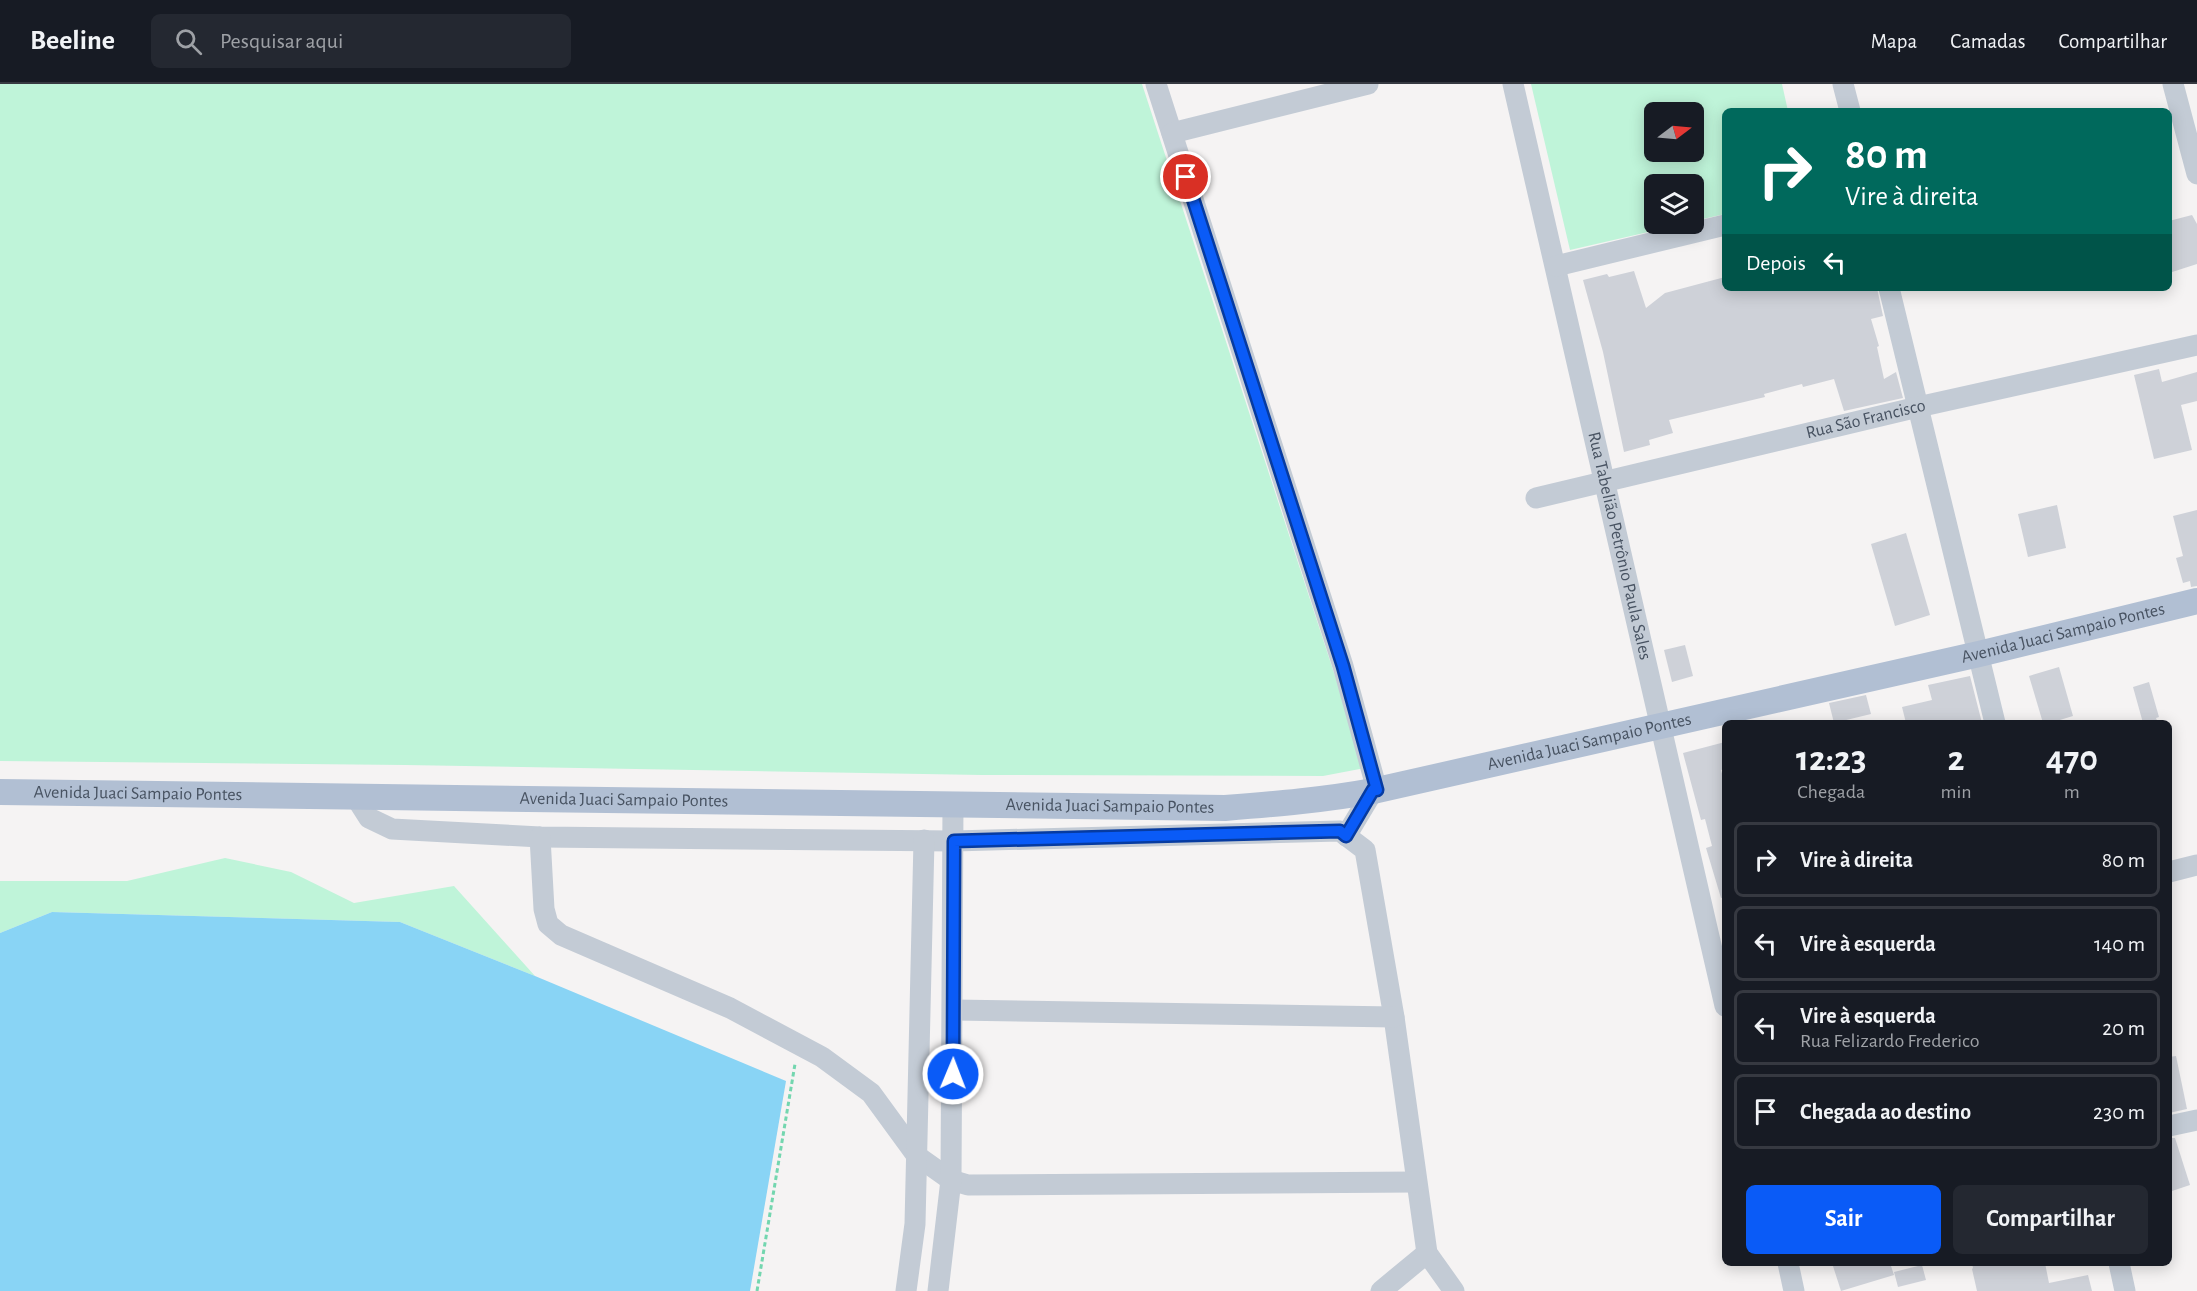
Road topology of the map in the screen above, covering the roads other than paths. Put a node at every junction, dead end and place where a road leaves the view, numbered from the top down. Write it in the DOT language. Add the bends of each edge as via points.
graph roads {
  1 [pos="1156,84"];
  2 [pos="1368,84"];
  3 [pos="1513,84"];
  4 [pos="1843,84"];
  5 [pos="2173,84"];
  6 [pos="1849,108"];
  7 [pos="2183,119"];
  8 [pos="1172,133"];
  9 [pos="2197,174"];
  10 [pos="1722,226"];
  11 [pos="1556,266"];
  12 [pos="1890,291"];
  13 [pos="2197,345"];
  14 [pos="1918,407"];
  15 [pos="1605,481"];
  16 [pos="1536,498"];
  17 [pos="2197,601"];
  18 [pos="1978,654"];
  19 [pos="1994,720"];
  20 [pos="1661,727"];
  21 [pos="1375,790"];
  22 [pos="0,792"];
  23 [pos="355,796"];
  24 [pos="953,803"];
  25 [pos="1346,836"];
  26 [pos="540,837"];
  27 [pos="924,840"];
  28 [pos="954,841"];
  29 [pos="2197,865"];
  30 [pos="2172,871"];
  31 [pos="1721,970"];
  32 [pos="954,1010"];
  33 [pos="1394,1017"];
  34 [pos="2197,1120"];
  35 [pos="2172,1125"];
  36 [pos="917,1156"];
  37 [pos="951,1180"];
  38 [pos="1416,1182"];
  39 [pos="1427,1253"];
  40 [pos="1789,1266"];
  41 [pos="2120,1266"];
  42 [pos="906,1291"];
  43 [pos="938,1291"];
  44 [pos="1381,1291"];
  45 [pos="1454,1291"];
  46 [pos="1794,1291"];
  47 [pos="2125,1291"];
  1 -- 8 [label="street"];
  2 -- 8 [label="street"];
  3 -- 11 [label="street, Rua Tabelião Petrônio Paula Sales"];
  4 -- 6 [label="street"];
  5 -- 7 [label="street"];
  7 -- 9 [label="street"];
  8 -- 21 [label="street" via="1343,666"];
  10 -- 11 [label="street"];
  11 -- 15 [label="street, Rua Tabelião Petrônio Paula Sales"];
  12 -- 14 [label="street"];
  13 -- 14 [label="street, Rua São Francisco"];
  14 -- 15 [label="street, Rua São Francisco"];
  14 -- 18 [label="street"];
  15 -- 16 [label="street, Rua São Francisco"];
  15 -- 20 [label="street, Rua Tabelião Petrônio Paula Sales"];
  17 -- 18 [label="main road, Avenida Juaci Sampaio Pontes"];
  18 -- 19 [label="street"];
  18 -- 20 [label="main road, Avenida Juaci Sampaio Pontes"];
  20 -- 21 [label="main road, Avenida Juaci Sampaio Pontes"];
  20 -- 31 [label="street, Rua Tabelião Petrônio Paula Sales"];
  21 -- 24 [label="main road, Avenida Juaci Sampaio Pontes" via="1330,799 1225,808"];
  21 -- 25 [label="street"];
  22 -- 23 [label="main road, Avenida Juaci Sampaio Pontes"];
  23 -- 24 [label="main road, Avenida Juaci Sampaio Pontes"];
  23 -- 26 [label="street" via="369,818 392,829"];
  24 -- 28 [label="street"];
  25 -- 28 [label="street" via="1340,831"];
  25 -- 33 [label="street" via="1365,850"];
  26 -- 27 [label="street"];
  26 -- 36 [label="street" via="548,924 561,935 730,1008 822,1057 871,1094"];
  27 -- 28 [label="street"];
  27 -- 36 [label="street"];
  28 -- 32 [label="street"];
  29 -- 30 [label="street"];
  32 -- 33 [label="street"];
  32 -- 37 [label="street"];
  33 -- 38 [label="street"];
  34 -- 35 [label="street"];
  36 -- 37 [label="street"];
  36 -- 42 [label="street" via="915,1224"];
  37 -- 38 [label="street" via="968,1185"];
  37 -- 43 [label="street"];
  38 -- 39 [label="street"];
  39 -- 44 [label="street"];
  39 -- 45 [label="street"];
  40 -- 46 [label="street"];
  41 -- 47 [label="street"];
}
